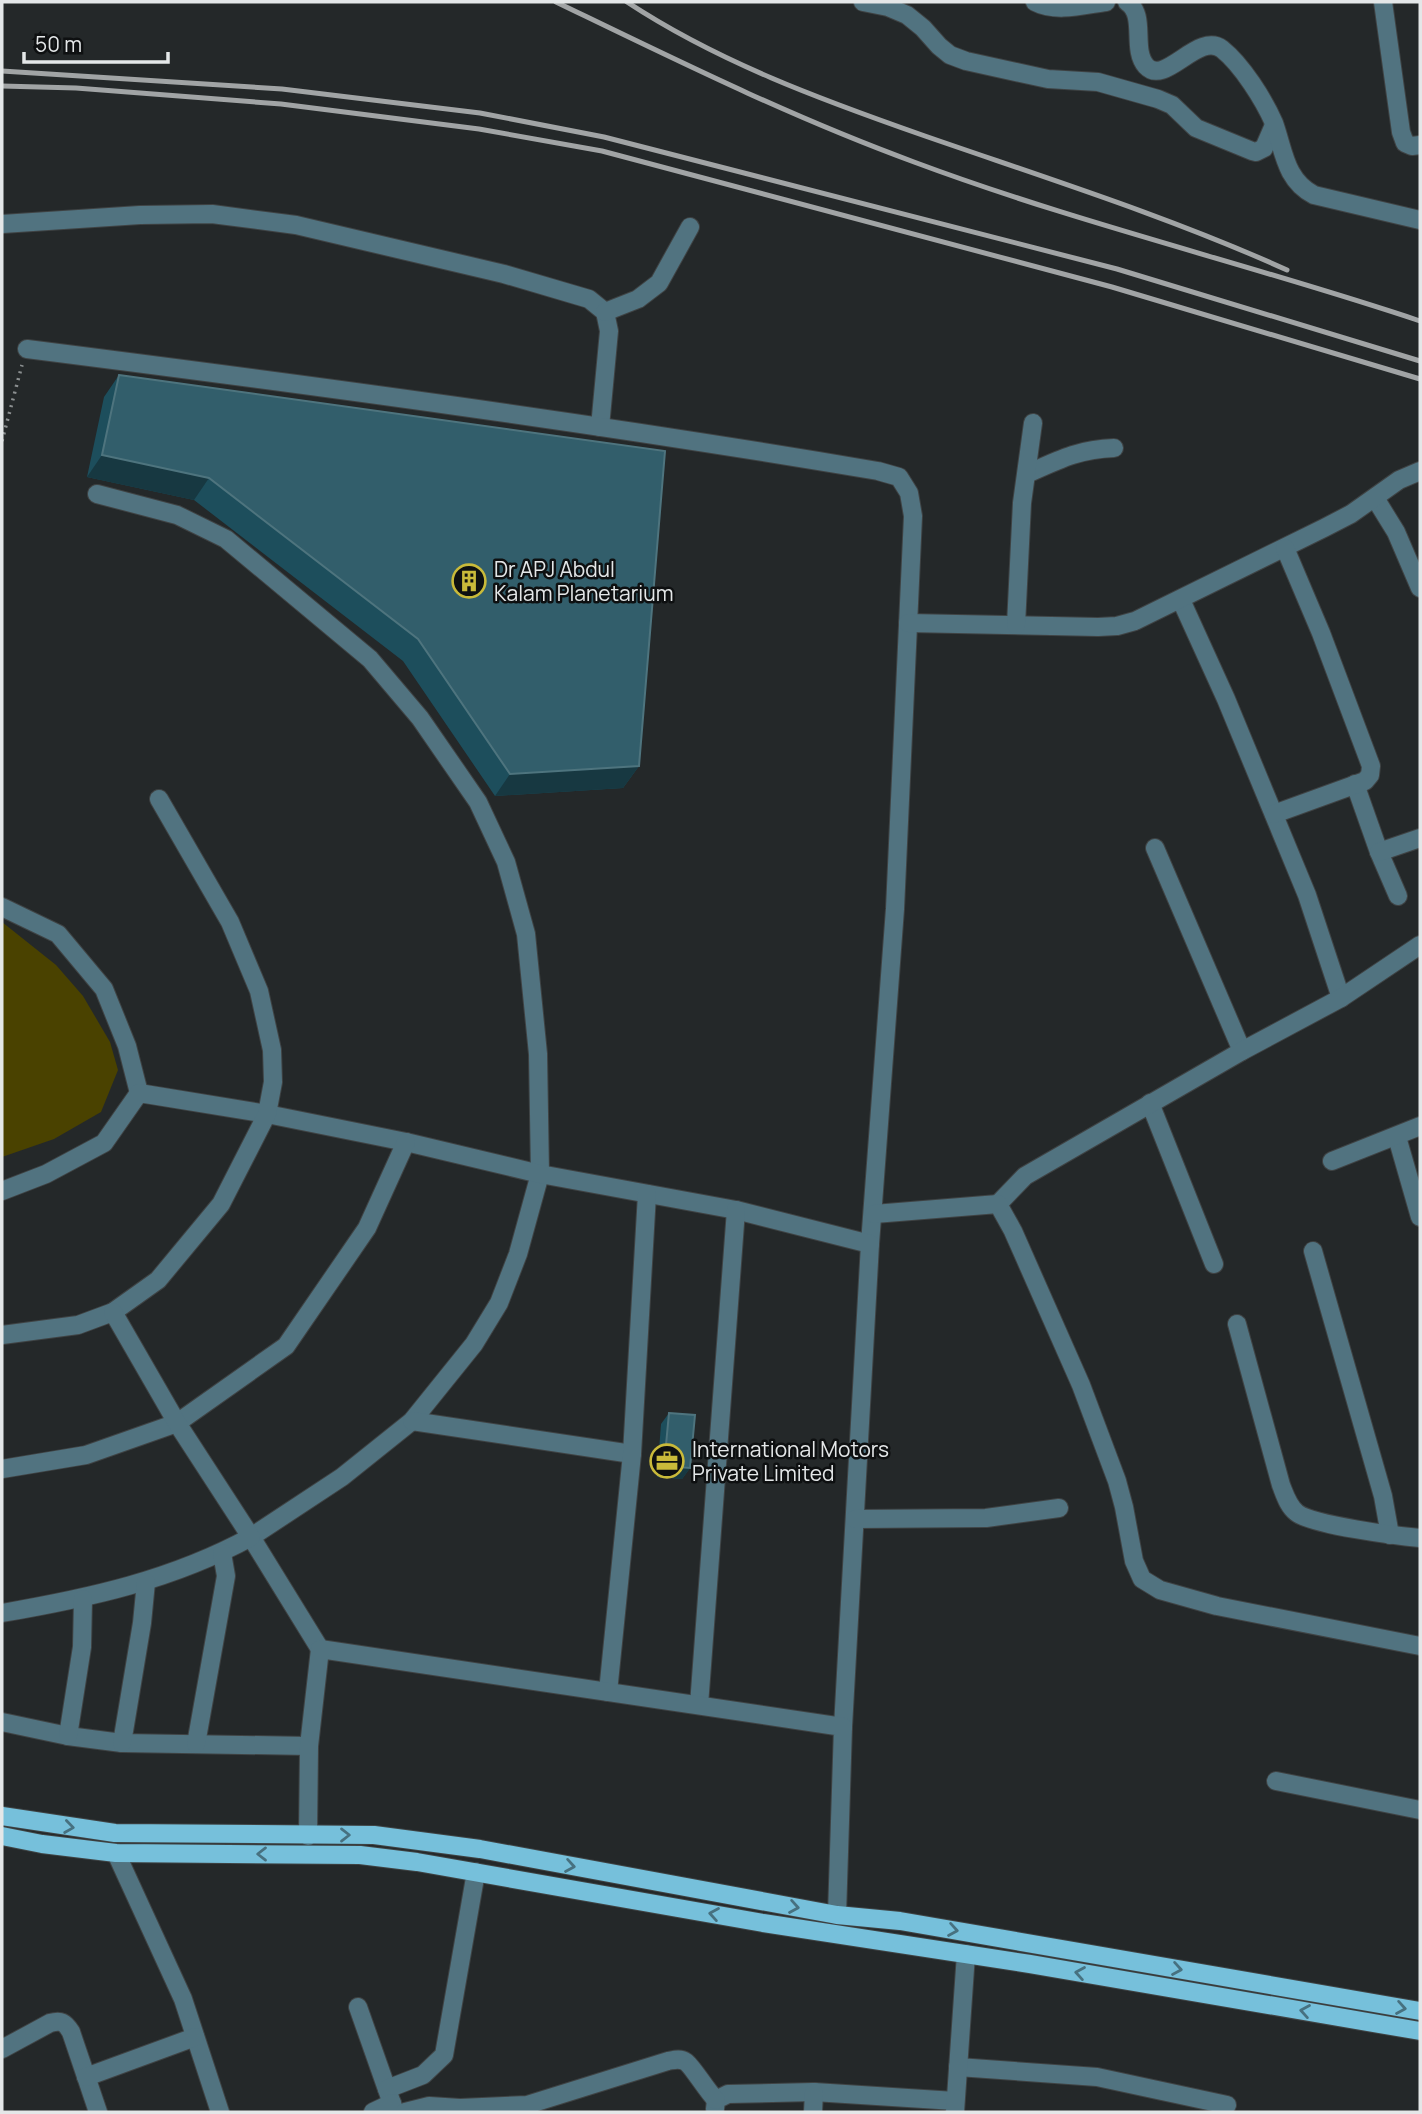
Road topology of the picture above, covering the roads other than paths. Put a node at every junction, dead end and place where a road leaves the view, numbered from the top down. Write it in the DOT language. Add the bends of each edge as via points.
graph roads {
  1 [pos="863,2"];
  2 [pos="1035,2"];
  3 [pos="1106,2"];
  4 [pos="1127,2"];
  5 [pos="1383,2"];
  6 [pos="1274,125"];
  7 [pos="1420,145"];
  8 [pos="1420,220"];
  9 [pos="2,224"];
  10 [pos="690,227"];
  11 [pos="605,312"];
  12 [pos="27,349"];
  13 [pos="1034,423"];
  14 [pos="600,427"];
  15 [pos="1114,448"];
  16 [pos="1420,471"];
  17 [pos="1027,474"];
  18 [pos="97,494"];
  19 [pos="1375,498"];
  20 [pos="1285,548"];
  21 [pos="1420,588"];
  22 [pos="1181,600"];
  23 [pos="908,623"];
  24 [pos="1016,625"];
  25 [pos="1355,784"];
  26 [pos="159,799"];
  27 [pos="1274,814"];
  28 [pos="1420,838"];
  29 [pos="1155,848"];
  30 [pos="1379,852"];
  31 [pos="1398,896"];
  32 [pos="2,907"];
  33 [pos="1420,945"];
  34 [pos="1341,998"];
  35 [pos="1242,1051"];
  36 [pos="139,1093"];
  37 [pos="1150,1103"];
  38 [pos="267,1114"];
  39 [pos="1420,1126"];
  40 [pos="1397,1137"];
  41 [pos="406,1142"];
  42 [pos="1332,1161"];
  43 [pos="540,1174"];
  44 [pos="2,1191"];
  45 [pos="647,1194"];
  46 [pos="998,1205"];
  47 [pos="1419,1209"];
  48 [pos="736,1210"];
  49 [pos="874,1213"];
  50 [pos="870,1244"];
  51 [pos="1313,1251"];
  52 [pos="1214,1264"];
  53 [pos="113,1312"];
  54 [pos="1237,1324"];
  55 [pos="2,1335"];
  56 [pos="412,1421"];
  57 [pos="177,1423"];
  58 [pos="632,1454"];
  59 [pos="2,1469"];
  60 [pos="1059,1508"];
  61 [pos="855,1519"];
  62 [pos="1390,1535"];
  63 [pos="251,1537"];
  64 [pos="1420,1538"];
  65 [pos="222,1553"];
  66 [pos="146,1582"];
  67 [pos="83,1599"];
  68 [pos="2,1613"];
  69 [pos="1420,1646"];
  70 [pos="320,1649"];
  71 [pos="608,1692"];
  72 [pos="699,1705"];
  73 [pos="2,1722"];
  74 [pos="843,1727"];
  75 [pos="68,1736"];
  76 [pos="122,1742"];
  77 [pos="196,1744"];
  78 [pos="309,1746"];
  79 [pos="1276,1781"];
  80 [pos="1420,1810"];
  81 [pos="2,1816"];
  82 [pos="2,1836"];
  83 [pos="308,1836"];
  84 [pos="116,1853"];
  85 [pos="476,1872"];
  86 [pos="837,1915"];
  87 [pos="967,1954"];
  88 [pos="358,2007"];
  89 [pos="1420,2011"];
  90 [pos="1420,2031"];
  91 [pos="195,2037"];
  92 [pos="2,2049"];
  93 [pos="958,2067"];
  94 [pos="86,2077"];
  95 [pos="814,2092"];
  96 [pos="395,2104"];
  97 [pos="1227,2105"];
  98 [pos="716,2106"];
  99 [pos="955,2107"];
  100 [pos="97,2112"];
  101 [pos="220,2112"];
  102 [pos="373,2112"];
  103 [pos="813,2112"];
  1 -- 6 [label="street" via="907,15 950,55 965,61 1048,79 1098,82 1158,99 1172,105 1196,128 1252,151 1264,148"];
  2 -- 3 [label="street" via="1058,7"];
  4 -- 6 [label="street" via="1136,13 1141,55 1151,70 1170,66 1206,45 1216,45 1250,82"];
  5 -- 7 [label="street" via="1401,132 1405,143"];
  6 -- 8 [label="street" via="1287,165 1304,190"];
  9 -- 11 [label="street" via="212,215 296,225 504,274 589,299"];
  10 -- 11 [label="street" via="659,283 638,299"];
  11 -- 14 [label="street" via="609,331"];
  12 -- 14 [label="street"];
  13 -- 17 [label="street"];
  14 -- 23 [label="street" via="899,477 909,494 913,516"];
  15 -- 17 [label="street" via="1076,452"];
  16 -- 19 [label="street"];
  17 -- 24 [label="street"];
  18 -- 43 [label="street" via="177,515 226,538 370,659 420,718 478,802 506,862 526,934 538,1054"];
  19 -- 20 [label="street"];
  19 -- 21 [label="street"];
  20 -- 22 [label="street"];
  20 -- 25 [label="street" via="1371,766 1365,781"];
  22 -- 24 [label="street" via="1117,626"];
  22 -- 27 [label="street"];
  23 -- 24 [label="street"];
  23 -- 49 [label="street"];
  25 -- 27 [label="street"];
  25 -- 30 [label="street"];
  26 -- 38 [label="street" via="230,922 259,990 272,1050"];
  27 -- 34 [label="street"];
  28 -- 30 [label="street"];
  29 -- 35 [label="street"];
  30 -- 31 [label="street"];
  32 -- 36 [label="street" via="58,934 104,989 127,1046"];
  33 -- 34 [label="street"];
  34 -- 35 [label="street"];
  35 -- 37 [label="street"];
  36 -- 38 [label="street"];
  36 -- 44 [label="street" via="104,1143 47,1174"];
  37 -- 46 [label="street" via="1025,1176"];
  37 -- 52 [label="street"];
  38 -- 41 [label="street"];
  38 -- 53 [label="street" via="221,1204 158,1280"];
  39 -- 40 [label="street"];
  40 -- 42 [label="street"];
  40 -- 47 [label="street"];
  41 -- 43 [label="street"];
  41 -- 57 [label="street" via="367,1228 286,1346"];
  43 -- 45 [label="street"];
  43 -- 56 [label="street" via="499,1303 474,1344"];
  45 -- 48 [label="street"];
  45 -- 58 [label="street"];
  46 -- 49 [label="street"];
  46 -- 69 [label="street" via="1081,1385 1117,1481 1142,1579 1160,1590 1217,1606"];
  48 -- 50 [label="street"];
  48 -- 72 [label="street"];
  49 -- 50 [label="street"];
  50 -- 61 [label="street"];
  51 -- 62 [label="street"];
  53 -- 55 [label="street" via="78,1325"];
  53 -- 57 [label="street"];
  54 -- 62 [label="street" via="1289,1504 1313,1520"];
  56 -- 58 [label="street"];
  56 -- 63 [label="street" via="342,1477"];
  57 -- 59 [label="street" via="86,1455"];
  57 -- 63 [label="street"];
  58 -- 71 [label="street"];
  60 -- 61 [label="street" via="986,1518"];
  61 -- 74 [label="street"];
  62 -- 64 [label="street"];
  63 -- 65 [label="street"];
  63 -- 70 [label="street"];
  65 -- 66 [label="street"];
  65 -- 77 [label="street" via="226,1576"];
  66 -- 67 [label="street"];
  66 -- 76 [label="street"];
  67 -- 68 [label="street"];
  67 -- 75 [label="street" via="82,1647"];
  70 -- 71 [label="street"];
  70 -- 78 [label="street"];
  71 -- 72 [label="street"];
  72 -- 74 [label="street"];
  73 -- 75 [label="street"];
  74 -- 86 [label="street"];
  75 -- 76 [label="street"];
  76 -- 77 [label="street"];
  77 -- 78 [label="street"];
  78 -- 83 [label="street"];
  79 -- 80 [label="street"];
  81 -- 83 [label="main road, one-way" via="115,1833"];
  82 -- 84 [label="main road"];
  83 -- 86 [label="main road, one-way" via="374,1835 480,1849"];
  85 -- 84 [label="main road, one-way" via="360,1855"];
  84 -- 91 [label="street" via="167,1961"];
  87 -- 85 [label="main road, one-way"];
  85 -- 96 [label="street" via="444,2055"];
  86 -- 89 [label="main road, one-way" via="900,1921"];
  90 -- 87 [label="main road, one-way"];
  87 -- 93 [label="street"];
  88 -- 96 [label="street"];
  91 -- 94 [label="street"];
  91 -- 101 [label="street"];
  92 -- 94 [label="street" via="58,2021 71,2032"];
  93 -- 97 [label="street" via="1097,2077"];
  93 -- 99 [label="street"];
  94 -- 100 [label="street"];
  95 -- 98 [label="street" via="728,2094"];
  95 -- 99 [label="street"];
  95 -- 103 [label="street"];
  96 -- 98 [label="street" via="460,2108 527,2105 680,2060 687,2062"];
  96 -- 102 [label="street"];
}
